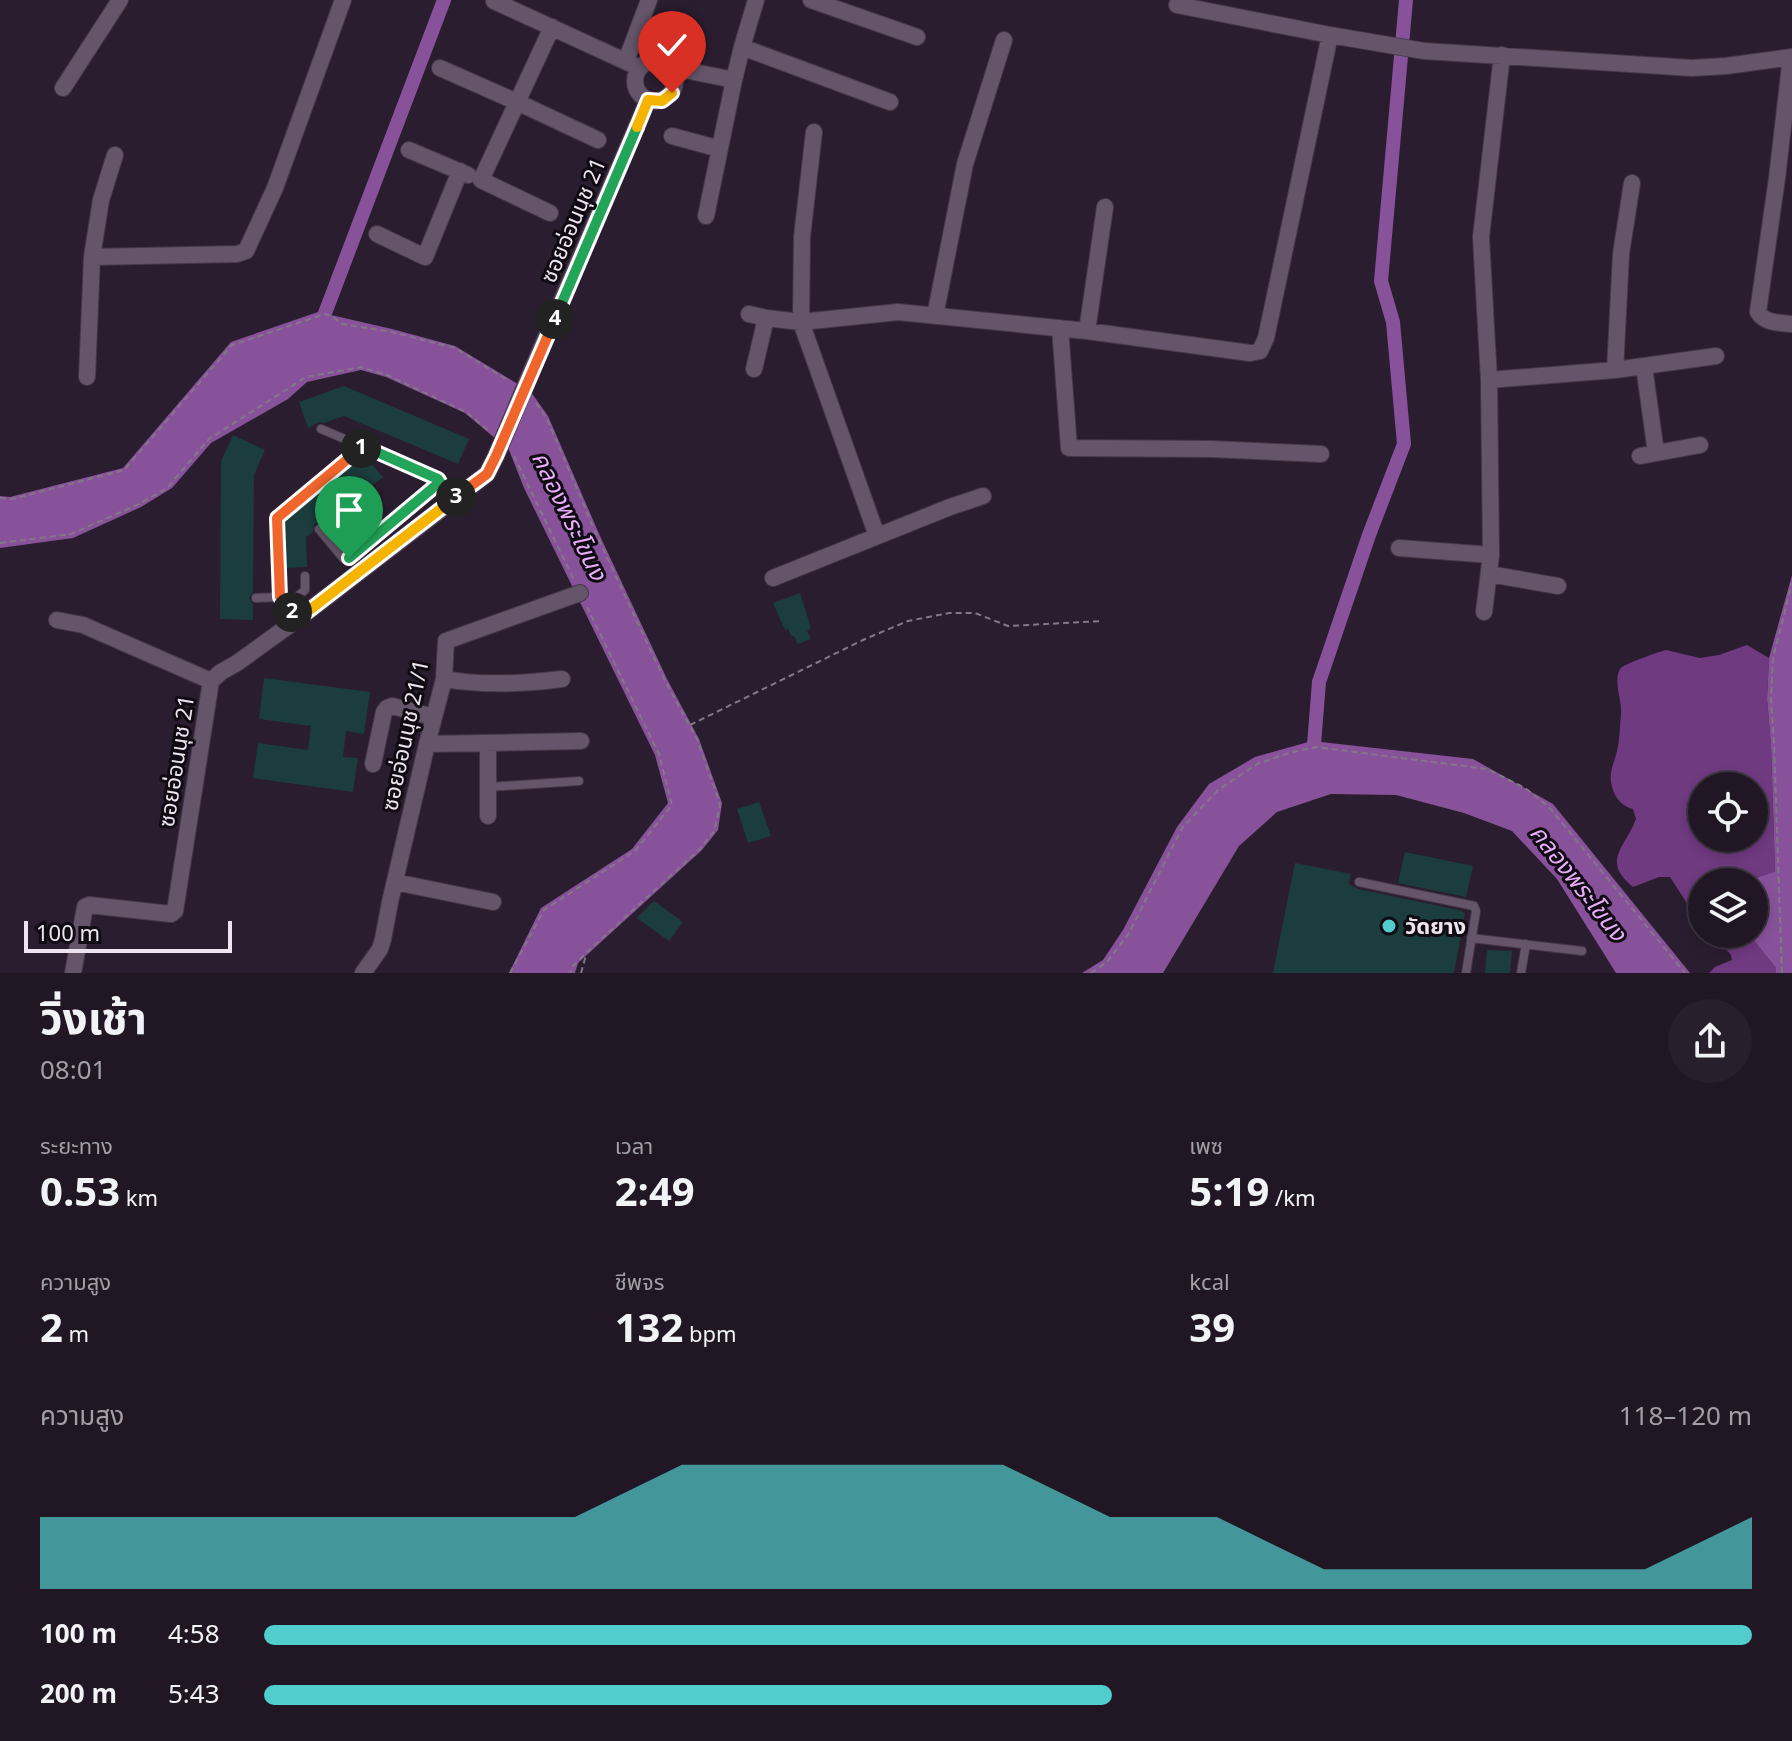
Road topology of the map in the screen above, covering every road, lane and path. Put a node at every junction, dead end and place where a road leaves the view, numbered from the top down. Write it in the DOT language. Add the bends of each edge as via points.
graph roads {
  1 [pos="120,0"];
  2 [pos="343,0"];
  3 [pos="649,0"];
  4 [pos="756,0"];
  5 [pos="811,0"];
  6 [pos="494,1"];
  7 [pos="1177,5"];
  8 [pos="552,27"];
  9 [pos="1330,35"];
  10 [pos="917,37"];
  11 [pos="1004,40"];
  12 [pos="742,47"];
  13 [pos="1502,55"];
  14 [pos="1792,57"];
  15 [pos="633,64"];
  16 [pos="670,67"];
  17 [pos="440,68"];
  18 [pos="734,80"];
  19 [pos="63,88"];
  20 [pos="648,100"];
  21 [pos="517,102"];
  22 [pos="890,102"];
  23 [pos="814,132"];
  24 [pos="672,136"];
  25 [pos="598,140"];
  26 [pos="720,149"];
  27 [pos="409,150"];
  28 [pos="115,155"];
  29 [pos="460,171"];
  30 [pos="1784,179"];
  31 [pos="481,180"];
  32 [pos="1632,183"];
  33 [pos="1105,207"];
  34 [pos="550,213"];
  35 [pos="706,216"];
  36 [pos="377,234"];
  37 [pos="92,257"];
  38 [pos="749,314"];
  39 [pos="935,316"];
  40 [pos="766,318"];
  41 [pos="801,322"];
  42 [pos="1792,324"];
  43 [pos="1060,328"];
  44 [pos="1087,331"];
  45 [pos="1716,356"];
  46 [pos="1644,366"];
  47 [pos="754,369"];
  48 [pos="1615,370"];
  49 [pos="87,377"];
  50 [pos="1489,380"];
  51 [pos="518,387"];
  52 [pos="530,394"];
  53 [pos="321,429"];
  54 [pos="489,431"];
  55 [pos="1700,445"];
  56 [pos="363,446"];
  57 [pos="503,453"];
  58 [pos="1321,454"];
  59 [pos="983,496"];
  60 [pos="0,498"];
  61 [pos="319,529"];
  62 [pos="877,536"];
  63 [pos="0,543"];
  64 [pos="1399,548"];
  65 [pos="1491,555"];
  66 [pos="1489,574"];
  67 [pos="305,576"];
  68 [pos="773,578"];
  69 [pos="1792,583"];
  70 [pos="1558,586"];
  71 [pos="580,593"];
  72 [pos="280,597"];
  73 [pos="256,598"];
  74 [pos="292,612"];
  75 [pos="1484,612"];
  76 [pos="57,620"];
  77 [pos="1103,621"];
  78 [pos="444,679"];
  79 [pos="562,679"];
  80 [pos="211,681"];
  81 [pos="433,717"];
  82 [pos="689,725"];
  83 [pos="581,741"];
  84 [pos="488,743"];
  85 [pos="427,744"];
  86 [pos="373,764"];
  87 [pos="579,781"];
  88 [pos="488,787"];
  89 [pos="488,816"];
  90 [pos="395,882"];
  91 [pos="1359,882"];
  92 [pos="493,902"];
  93 [pos="1471,938"];
  94 [pos="1526,944"];
  95 [pos="1582,951"];
  96 [pos="587,952"];
  97 [pos="73,973"];
  98 [pos="363,973"];
  99 [pos="510,973"];
  100 [pos="570,973"];
  101 [pos="581,973"];
  102 [pos="1091,973"];
  103 [pos="1466,973"];
  104 [pos="1521,973"];
  105 [pos="1685,973"];
  106 [pos="1782,973"];
  1 -- 19 [label="street"];
  2 -- 37 [label="street" via="275,188 246,251"];
  3 -- 15 [label="street"];
  4 -- 12 [label="street"];
  5 -- 10 [label="street"];
  6 -- 8 [label="street"];
  7 -- 9 [label="street"];
  8 -- 15 [label="street"];
  8 -- 21 [label="street"];
  9 -- 13 [label="street" via="1424,51"];
  9 -- 44 [label="street" via="1261,350 1250,353"];
  11 -- 39 [label="street" via="965,164"];
  12 -- 18 [label="street"];
  12 -- 22 [label="street"];
  13 -- 14 [label="street" via="1692,68"];
  13 -- 50 [label="street" via="1481,237"];
  14 -- 30 [label="street"];
  15 -- 16 [label="street" via="658,61"];
  15 -- 20 [label="street" via="635,86"];
  16 -- 18 [label="street"];
  16 -- 20 [label="street" via="676,79 672,93 662,101"];
  17 -- 21 [label="street"];
  18 -- 26 [label="street"];
  20 -- 57 [label="street, ซอยอ่อนนุช 21, bridge" via="532,370"];
  21 -- 25 [label="street"];
  21 -- 31 [label="street"];
  23 -- 41 [label="street" via="802,237"];
  24 -- 26 [label="street"];
  26 -- 35 [label="street"];
  27 -- 29 [label="street"];
  28 -- 37 [label="street"];
  29 -- 31 [label="street"];
  29 -- 36 [label="street" via="425,257"];
  30 -- 42 [label="street" via="1758,312 1773,322"];
  31 -- 34 [label="street"];
  32 -- 48 [label="street" via="1621,254"];
  33 -- 44 [label="street"];
  37 -- 49 [label="street"];
  38 -- 40 [label="street"];
  39 -- 41 [label="street" via="898,312"];
  39 -- 43 [label="street"];
  40 -- 41 [label="street"];
  40 -- 47 [label="street"];
  41 -- 62 [label="street"];
  43 -- 44 [label="street"];
  43 -- 58 [label="street" via="1069,448"];
  45 -- 46 [label="street"];
  46 -- 48 [label="street"];
  46 -- 55 [label="street" via="1648,454"];
  48 -- 50 [label="street"];
  50 -- 65 [label="street"];
  51 -- 60 [label="path" via="455,348 342,324 325,314 232,345 124,470"];
  52 -- 82 [label="path" via="547,419"];
  53 -- 56 [label="lane"];
  54 -- 63 [label="path" via="466,412 361,367 306,377 209,439 167,488 139,504 71,534"];
  56 -- 61 [label="lane" via="440,484 348,559"];
  56 -- 72 [label="lane" via="277,518"];
  57 -- 71 [label="path" via="527,485"];
  57 -- 74 [label="street, ซอยอ่อนนุช 21" via="487,474"];
  59 -- 62 [label="street"];
  62 -- 68 [label="street"];
  64 -- 65 [label="street"];
  65 -- 66 [label="street"];
  66 -- 70 [label="street"];
  66 -- 75 [label="street"];
  67 -- 74 [label="lane" via="305,590"];
  69 -- 106 [label="path" via="1773,658 1771,700"];
  71 -- 78 [label="street, ซอยอ่อนนุช 21/1" via="447,640"];
  71 -- 99 [label="path" via="659,754 672,805 635,851 544,910"];
  72 -- 73 [label="lane"];
  72 -- 74 [label="lane"];
  74 -- 80 [label="street, ซอยอ่อนนุช 21"];
  76 -- 80 [label="street" via="83,625"];
  77 -- 82 [label="path" via="1008,626 975,613 949,613 908,621"];
  78 -- 79 [label="street" via="474,684"];
  78 -- 81 [label="street, ซอยอ่อนนุช 21/1"];
  80 -- 97 [label="street, ซอยอ่อนนุช 21" via="175,911 85,907"];
  81 -- 85 [label="street, ซอยอ่อนนุช 21/1"];
  81 -- 86 [label="street" via="387,708"];
  82 -- 96 [label="path" via="719,801 714,831"];
  83 -- 84 [label="street"];
  84 -- 85 [label="street"];
  84 -- 88 [label="street"];
  85 -- 90 [label="street, ซอยอ่อนนุช 21/1"];
  87 -- 88 [label="lane"];
  88 -- 89 [label="street"];
  90 -- 92 [label="street"];
  90 -- 98 [label="street, ซอยอ่อนนุช 21/1" via="380,949"];
  91 -- 93 [label="lane" via="1472,904 1476,911"];
  93 -- 94 [label="lane"];
  93 -- 103 [label="lane"];
  94 -- 95 [label="lane"];
  94 -- 104 [label="lane"];
  96 -- 100 [label="path"];
  96 -- 101 [label="path"];
  102 -- 105 [label="path" via="1107,962 1129,933 1182,828 1218,790 1257,764 1316,747 1487,769 1525,788 1549,807"];
}
